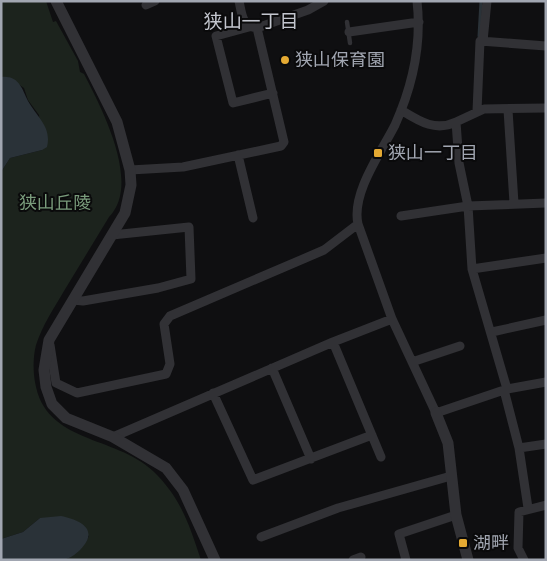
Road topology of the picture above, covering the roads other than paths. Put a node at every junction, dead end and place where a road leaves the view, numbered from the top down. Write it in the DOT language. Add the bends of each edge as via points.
graph roads {
  1 [pos="56,1"];
  2 [pos="155,1"];
  3 [pos="239,1"];
  4 [pos="324,1"];
  5 [pos="417,1"];
  6 [pos="487,1"];
  7 [pos="146,5"];
  8 [pos="347,22"];
  9 [pos="419,22"];
  10 [pos="253,28"];
  11 [pos="348,32"];
  12 [pos="483,41"];
  13 [pos="350,43"];
  14 [pos="546,46"];
  15 [pos="273,93"];
  16 [pos="546,108"];
  17 [pos="401,110"];
  18 [pos="508,110"];
  19 [pos="477,111"];
  20 [pos="456,122"];
  21 [pos="238,155"];
  22 [pos="130,170"];
  23 [pos="514,203"];
  24 [pos="546,203"];
  25 [pos="468,206"];
  26 [pos="401,216"];
  27 [pos="253,218"];
  28 [pos="358,224"];
  29 [pos="112,235"];
  30 [pos="546,258"];
  31 [pos="472,269"];
  32 [pos="73,300"];
  33 [pos="392,319"];
  34 [pos="546,320"];
  35 [pos="492,332"];
  36 [pos="49,340"];
  37 [pos="333,342"];
  38 [pos="460,346"];
  39 [pos="412,362"];
  40 [pos="272,368"];
  41 [pos="546,382"];
  42 [pos="506,389"];
  43 [pos="213,393"];
  44 [pos="436,413"];
  45 [pos="372,436"];
  46 [pos="113,437"];
  47 [pos="546,444"];
  48 [pos="519,448"];
  49 [pos="382,457"];
  50 [pos="311,460"];
  51 [pos="450,476"];
  52 [pos="546,505"];
  53 [pos="528,508"];
  54 [pos="456,515"];
  55 [pos="261,537"];
  56 [pos="215,560"];
  57 [pos="406,560"];
  58 [pos="468,560"];
  59 [pos="524,560"];
  1 -- 22 [label="street" via="117,122"];
  2 -- 7 [label="street"];
  3 -- 10 [label="street" via="243,18"];
  4 -- 10 [label="street" via="308,10"];
  5 -- 9 [label="street"];
  6 -- 12 [label="street"];
  8 -- 11 [label="lane"];
  9 -- 11 [label="street"];
  9 -- 17 [label="street" via="420,42 414,72"];
  10 -- 15 [label="street"];
  10 -- 15 [label="street" via="216,36 233,103"];
  11 -- 13 [label="lane"];
  12 -- 14 [label="street"];
  12 -- 19 [label="street" via="480,41"];
  15 -- 21 [label="street" via="284,142 281,146"];
  16 -- 18 [label="street"];
  17 -- 20 [label="street" via="427,125 447,126"];
  17 -- 28 [label="street" via="369,173 357,211"];
  18 -- 19 [label="street"];
  18 -- 23 [label="street"];
  19 -- 20 [label="street"];
  20 -- 25 [label="street" via="459,164"];
  21 -- 22 [label="street" via="183,167"];
  21 -- 27 [label="street"];
  22 -- 29 [label="street" via="128,205"];
  23 -- 24 [label="street"];
  23 -- 25 [label="street"];
  25 -- 26 [label="street"];
  25 -- 31 [label="street"];
  28 -- 33 [label="street"];
  28 -- 36 [label="street" via="324,250 170,316 164,324 170,364 166,374 159,377 78,393 68,390 56,383"];
  29 -- 32 [label="street"];
  29 -- 32 [label="street" via="189,227 191,279 158,288"];
  30 -- 31 [label="street"];
  31 -- 35 [label="street"];
  32 -- 36 [label="street"];
  33 -- 37 [label="street"];
  33 -- 39 [label="street"];
  34 -- 35 [label="street"];
  35 -- 42 [label="street"];
  36 -- 46 [label="street" via="44,370 52,404 66,418"];
  37 -- 40 [label="street"];
  37 -- 45 [label="street"];
  38 -- 39 [label="street"];
  39 -- 44 [label="street"];
  40 -- 43 [label="street"];
  40 -- 50 [label="street"];
  41 -- 42 [label="street"];
  42 -- 44 [label="street"];
  42 -- 48 [label="street"];
  43 -- 46 [label="street"];
  43 -- 50 [label="street" via="253,480"];
  44 -- 51 [label="street" via="448,444"];
  45 -- 49 [label="street"];
  45 -- 50 [label="street"];
  46 -- 56 [label="street" via="159,462 173,475"];
  47 -- 48 [label="street"];
  48 -- 53 [label="street"];
  51 -- 54 [label="street"];
  51 -- 55 [label="street" via="338,508"];
  52 -- 53 [label="street"];
  53 -- 59 [label="street" via="519,512 517,530 518,548"];
  54 -- 57 [label="street" via="398,534"];
  54 -- 58 [label="street"];
}
